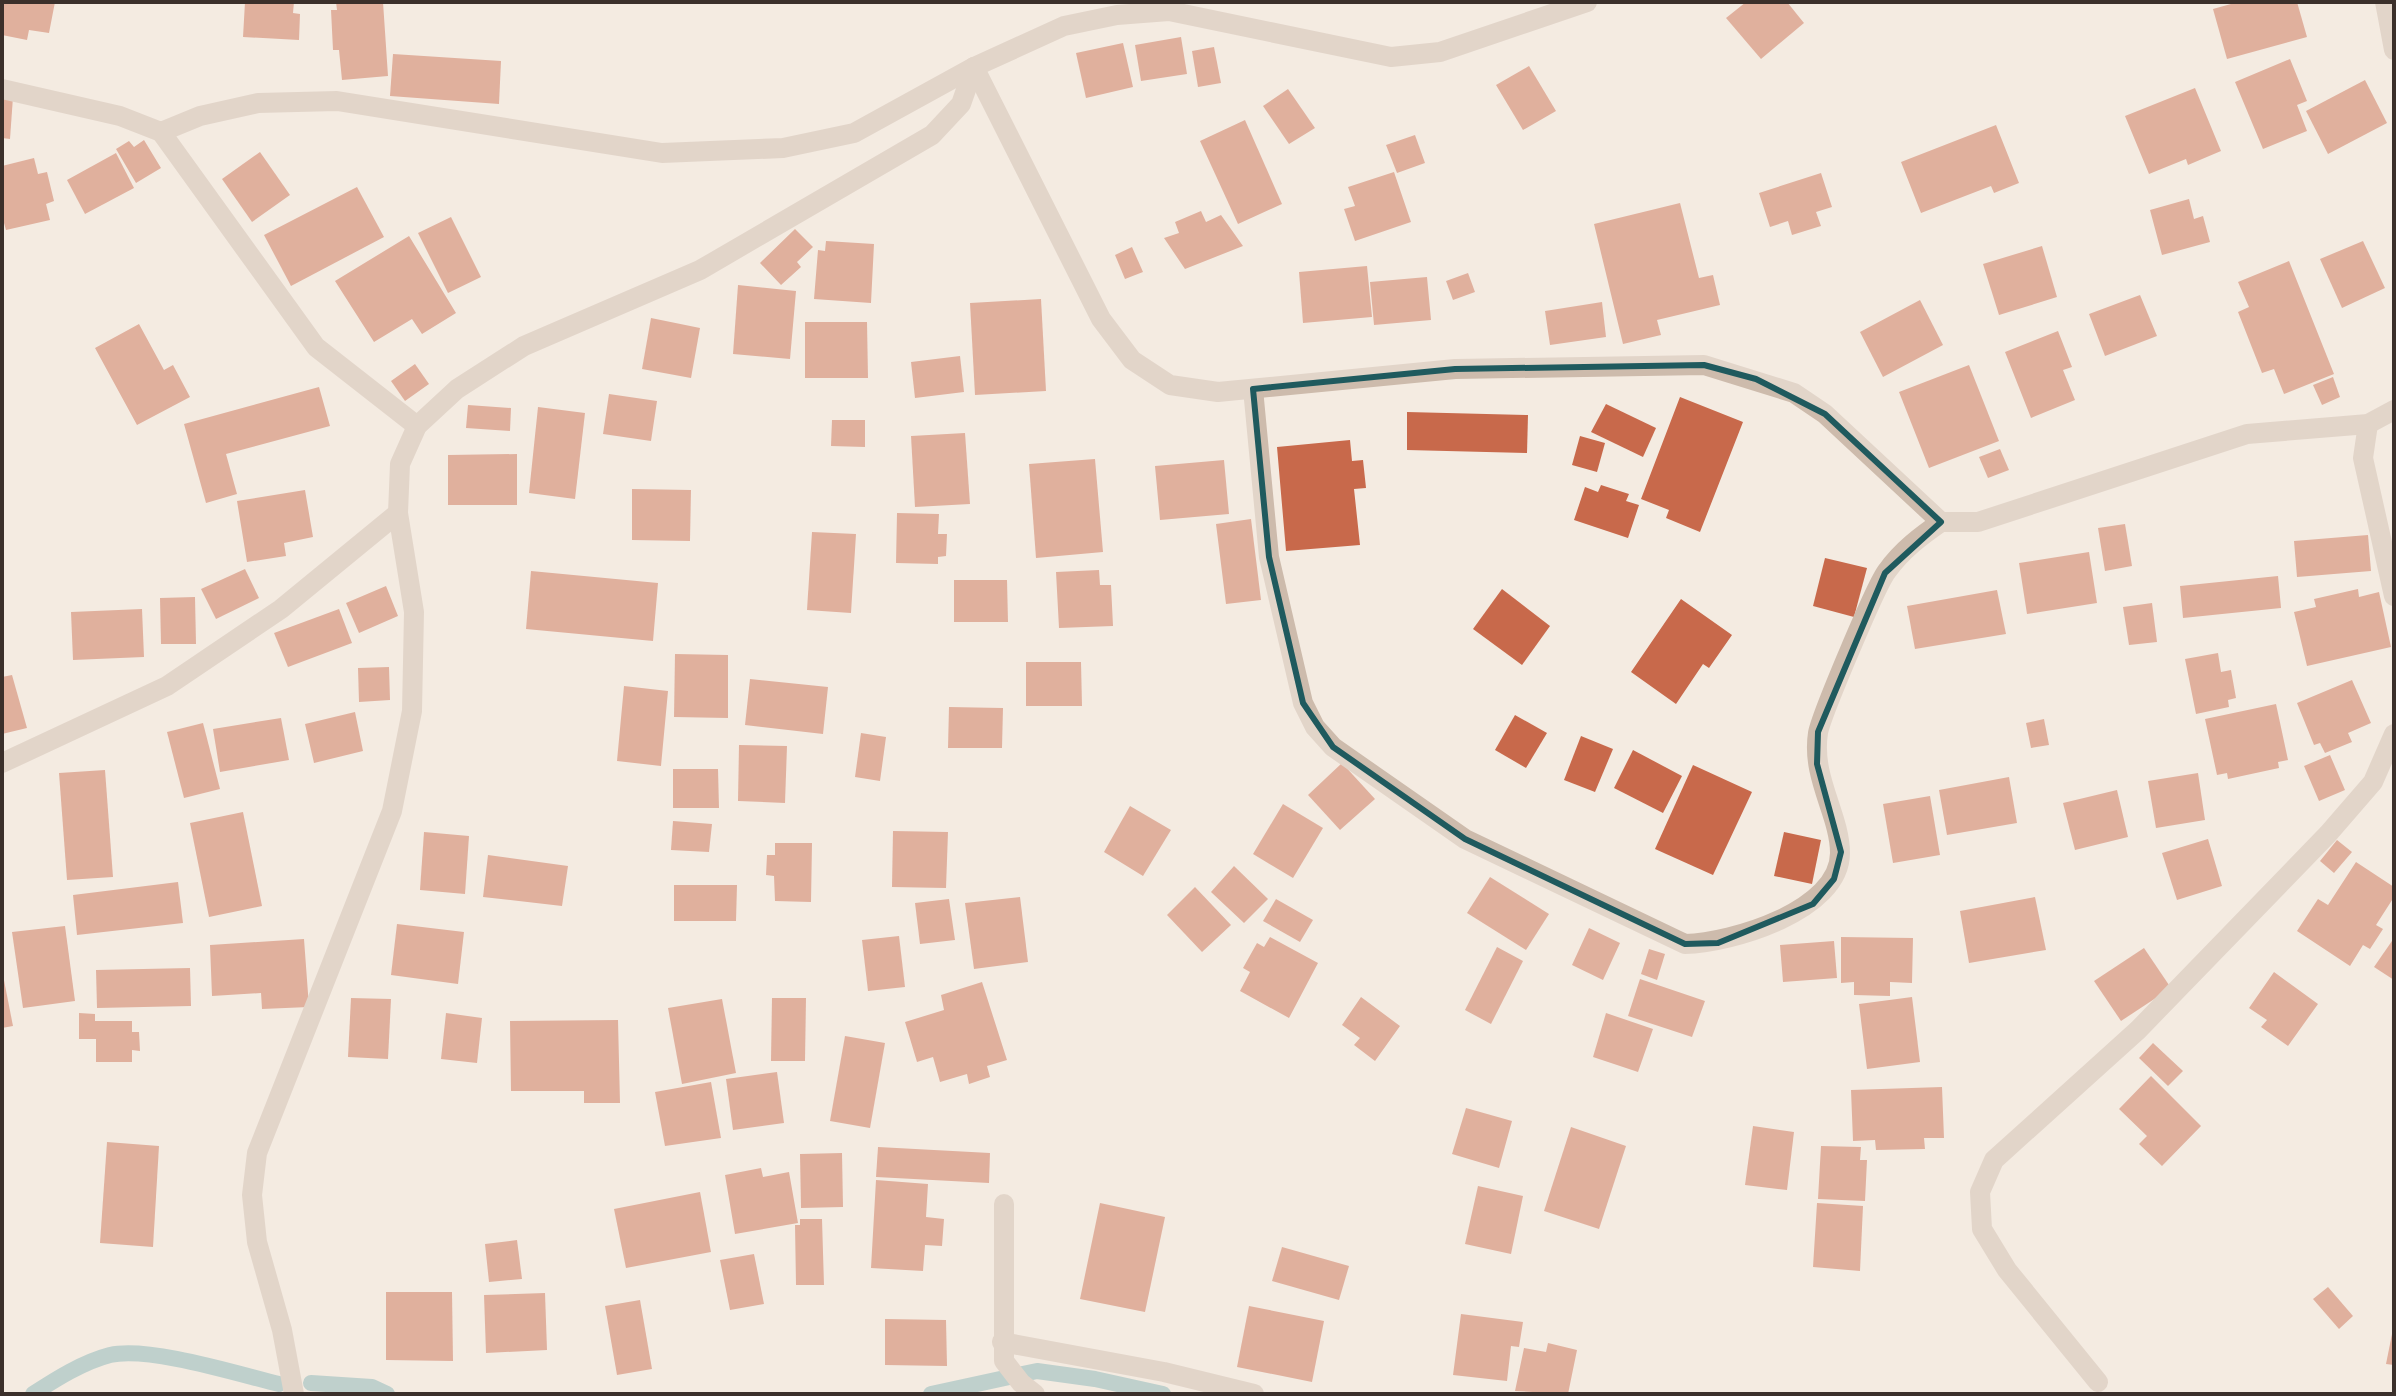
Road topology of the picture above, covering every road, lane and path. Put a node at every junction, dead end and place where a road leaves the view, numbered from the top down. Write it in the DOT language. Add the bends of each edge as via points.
graph roads {
  1 [pos="1587,2"];
  2 [pos="2385,2"];
  3 [pos="2394,50"];
  4 [pos="974,67"];
  5 [pos="2,89"];
  6 [pos="161,132"];
  7 [pos="1253,389"];
  8 [pos="2394,410"];
  9 [pos="2368,424"];
  10 [pos="417,426"];
  11 [pos="398,513"];
  12 [pos="1941,522"];
  13 [pos="2394,596"];
  14 [pos="2394,734"];
  15 [pos="2,763"];
  16 [pos="1004,1204"];
  17 [pos="1003,1351"];
  18 [pos="2098,1382"];
  19 [pos="1028,1389"];
  20 [pos="294,1394"];
  21 [pos="1254,1394"];
  1 -- 4 [label="street" via="1440,52 1391,57 1169,11 1117,15 1064,26"];
  2 -- 3 [label="street"];
  4 -- 6 [label="street" via="854,133 783,148 662,153 337,101 258,103 200,116"];
  4 -- 7 [label="street" via="1101,319 1132,360 1170,385 1218,392"];
  4 -- 10 [label="street" via="961,104 932,135 700,270 524,346 457,389"];
  5 -- 6 [label="street" via="120,116"];
  6 -- 10 [label="street" via="316,347"];
  7 -- 12 [label="street" via="1455,369 1704,365 1794,393 1825,414"];
  7 -- 12 [label="street" via="1269,557 1303,703 1315,727 1333,747 1465,839 1685,944 1718,943 1813,904 1834,879 1841,852 1817,764 1818,732 1885,573 1909,545"];
  8 -- 9 [label="street"];
  9 -- 12 [label="street" via="2247,434 1978,522"];
  9 -- 13 [label="street" via="2363,458"];
  10 -- 11 [label="street" via="400,464"];
  11 -- 15 [label="street" via="281,609 167,686"];
  11 -- 20 [label="street" via="414,612 412,711 392,811 257,1153 252,1195 257,1242"];
  14 -- 18 [label="street" via="2373,782 2328,834 2138,1030 1994,1160 1980,1192 1982,1229 2007,1270"];
  16 -- 17 [label="street"];
  17 -- 19 [label="street"];
  17 -- 21 [label="street" via="1164,1372"];
}
